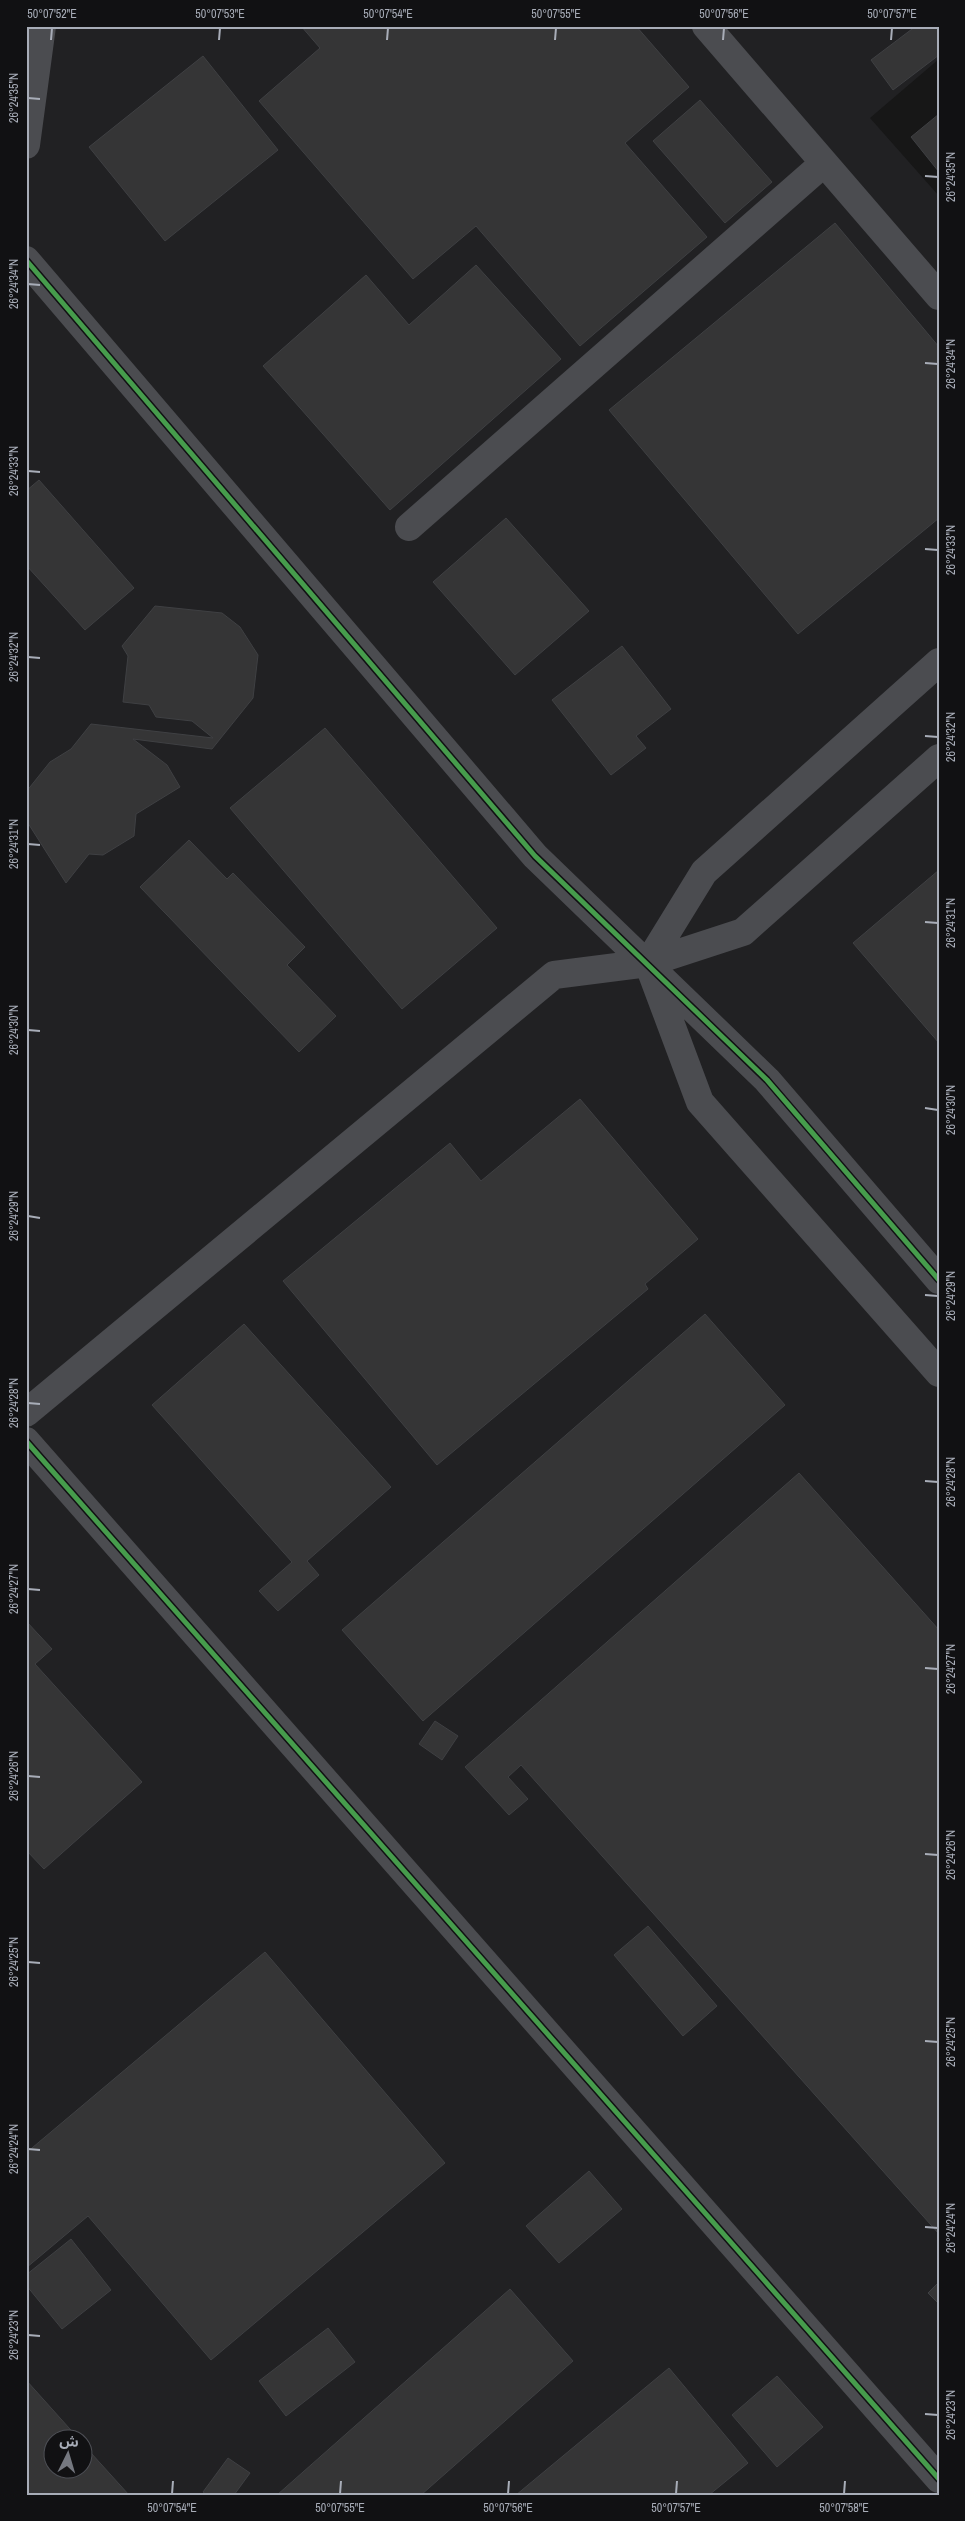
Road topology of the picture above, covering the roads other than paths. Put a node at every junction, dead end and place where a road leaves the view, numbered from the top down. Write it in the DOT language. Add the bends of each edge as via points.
graph roads {
  1 [pos="42,26"];
  2 [pos="706,26"];
  3 [pos="26,145"];
  4 [pos="824,163"];
  5 [pos="26,260"];
  6 [pos="939,296"];
  7 [pos="409,527"];
  8 [pos="939,662"];
  9 [pos="939,758"];
  10 [pos="648,963"];
  11 [pos="939,1280"];
  12 [pos="939,1373"];
  13 [pos="26,1413"];
  14 [pos="26,1442"];
  15 [pos="939,2479"];
  1 -- 3 [label="street"];
  2 -- 4 [label="street"];
  4 -- 6 [label="street"];
  4 -- 7 [label="street"];
  5 -- 10 [label="street" via="535,856"];
  8 -- 10 [label="street" via="704,872"];
  9 -- 10 [label="street" via="743,932"];
  10 -- 11 [label="street" via="767,1080"];
  10 -- 12 [label="street" via="700,1102"];
  10 -- 13 [label="street" via="554,975"];
  14 -- 15 [label="street"];
}
